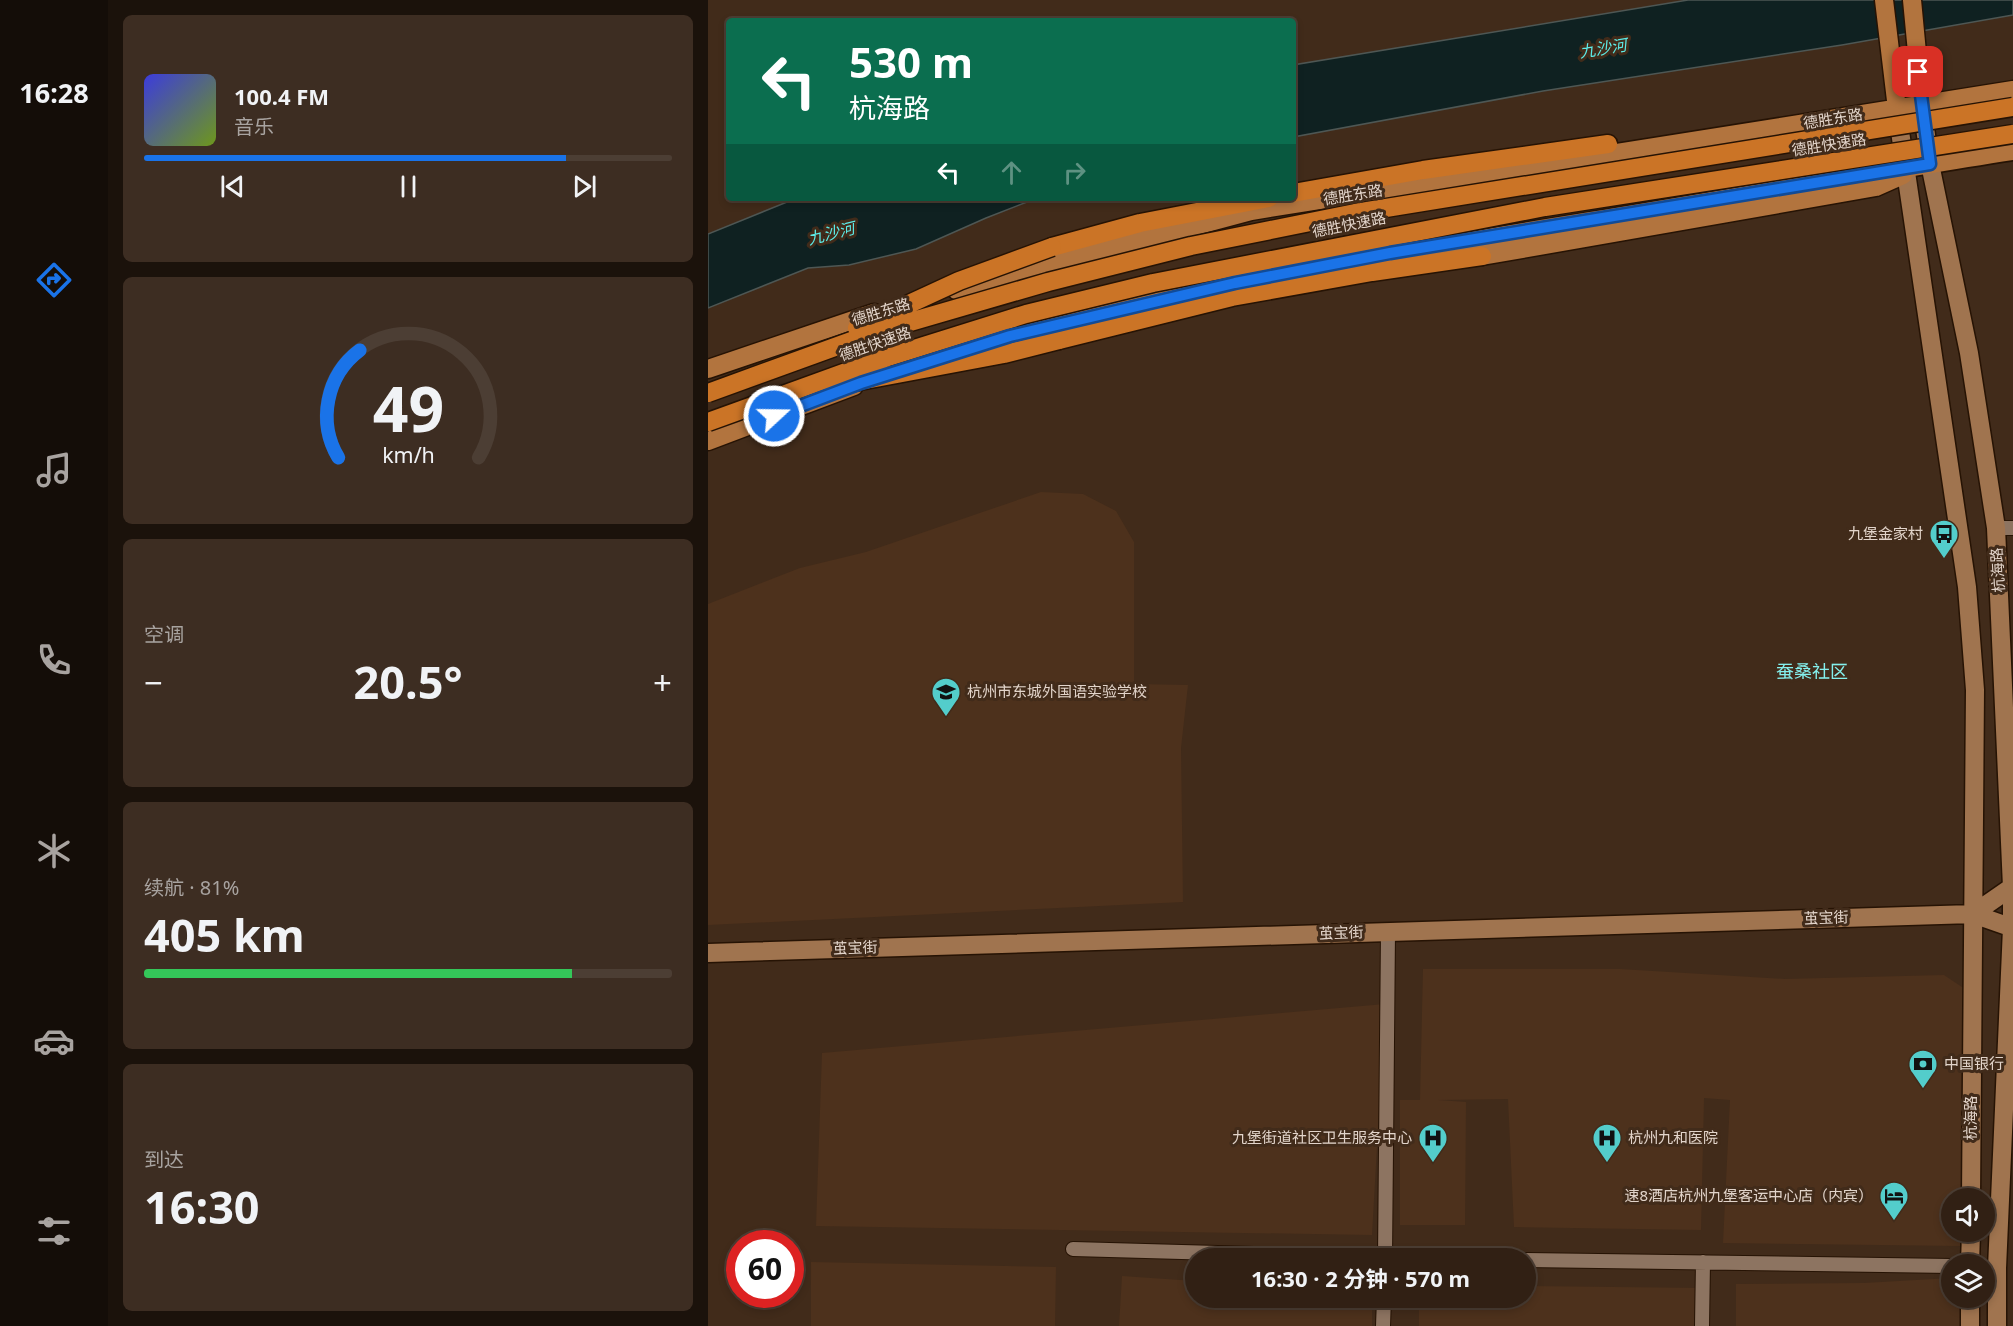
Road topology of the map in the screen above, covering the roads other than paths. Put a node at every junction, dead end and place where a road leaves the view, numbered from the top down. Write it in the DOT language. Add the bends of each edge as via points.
graph roads {
  1 [pos="1884,0"];
  2 [pos="1912,0"];
  3 [pos="2013,90"];
  4 [pos="1922,105"];
  5 [pos="2013,107"];
  6 [pos="1897,109"];
  7 [pos="1750,132"];
  8 [pos="2013,134"];
  9 [pos="1608,144"];
  10 [pos="2013,152"];
  11 [pos="1930,164"];
  12 [pos="1905,172"];
  13 [pos="1296,192"];
  14 [pos="1254,201"];
  15 [pos="1482,256"];
  16 [pos="708,369"];
  17 [pos="752,375"];
  18 [pos="708,393"];
  19 [pos="779,397"];
  20 [pos="708,422"];
  21 [pos="708,441"];
  22 [pos="2004,528"];
  23 [pos="2013,887"];
  24 [pos="1973,914"];
  25 [pos="2013,928"];
  26 [pos="1388,932"];
  27 [pos="708,953"];
  28 [pos="1971,1188"];
  29 [pos="1385,1248"];
  30 [pos="1073,1249"];
  31 [pos="1185,1252"];
  32 [pos="1536,1260"];
  33 [pos="1703,1262"];
  34 [pos="1941,1266"];
  35 [pos="1384,1308"];
  36 [pos="1970,1308"];
  37 [pos="1383,1326"];
  38 [pos="1702,1326"];
  39 [pos="1970,1326"];
  40 [pos="1997,1326"];
  1 -- 6 [label="main road, 杭海路"];
  2 -- 4 [label="main road, 杭海路"];
  3 -- 4 [label="main road, 德胜东路"];
  4 -- 6 [label="main road, 德胜东路"];
  4 -- 11 [label="main road, 杭海路"];
  5 -- 17 [label="highway, 德胜快速路, bridge" via="1355,213 1191,246 879,331"];
  6 -- 7 [label="main road, 德胜东路"];
  6 -- 12 [label="main road, 杭海路"];
  7 -- 9 [label="main road"];
  7 -- 16 [label="main road, 德胜东路" via="1251,211 878,312"];
  8 -- 19 [label="highway, 德胜快速路, bridge" via="1545,207 1153,283 1026,314 882,359"];
  9 -- 13 [label="highway"];
  10 -- 11 [label="main road"];
  11 -- 12 [label="main road"];
  11 -- 22 [label="main road, 杭海路"];
  12 -- 15 [label="main road" via="1876,187"];
  12 -- 21 [label="main road" via="1390,253 1235,283 1010,336 861,383"];
  12 -- 24 [label="main road, 杭海路" via="1967,587 1975,690"];
  14 -- 17 [label="highway, bridge" via="1052,247 959,282"];
  15 -- 19 [label="highway, bridge" via="1232,297 1004,354"];
  17 -- 18 [label="highway, 德胜快速路, bridge"];
  19 -- 20 [label="highway, 德胜快速路, bridge"];
  22 -- 23 [label="main road, 杭海路"];
  23 -- 24 [label="main road"];
  23 -- 25 [label="main road, 杭海路"];
  24 -- 25 [label="main road"];
  24 -- 26 [label="main road, 茧宝街"];
  24 -- 28 [label="main road, 杭海路"];
  25 -- 40 [label="main road, 杭海路" via="1996,1268"];
  26 -- 27 [label="main road, 茧宝街"];
  26 -- 29 [label="street"];
  30 -- 31 [label="street"];
  32 -- 33 [label="street"];
  33 -- 34 [label="street"];
  33 -- 38 [label="street"];
  35 -- 37 [label="street"];
  36 -- 39 [label="main road"];
}
